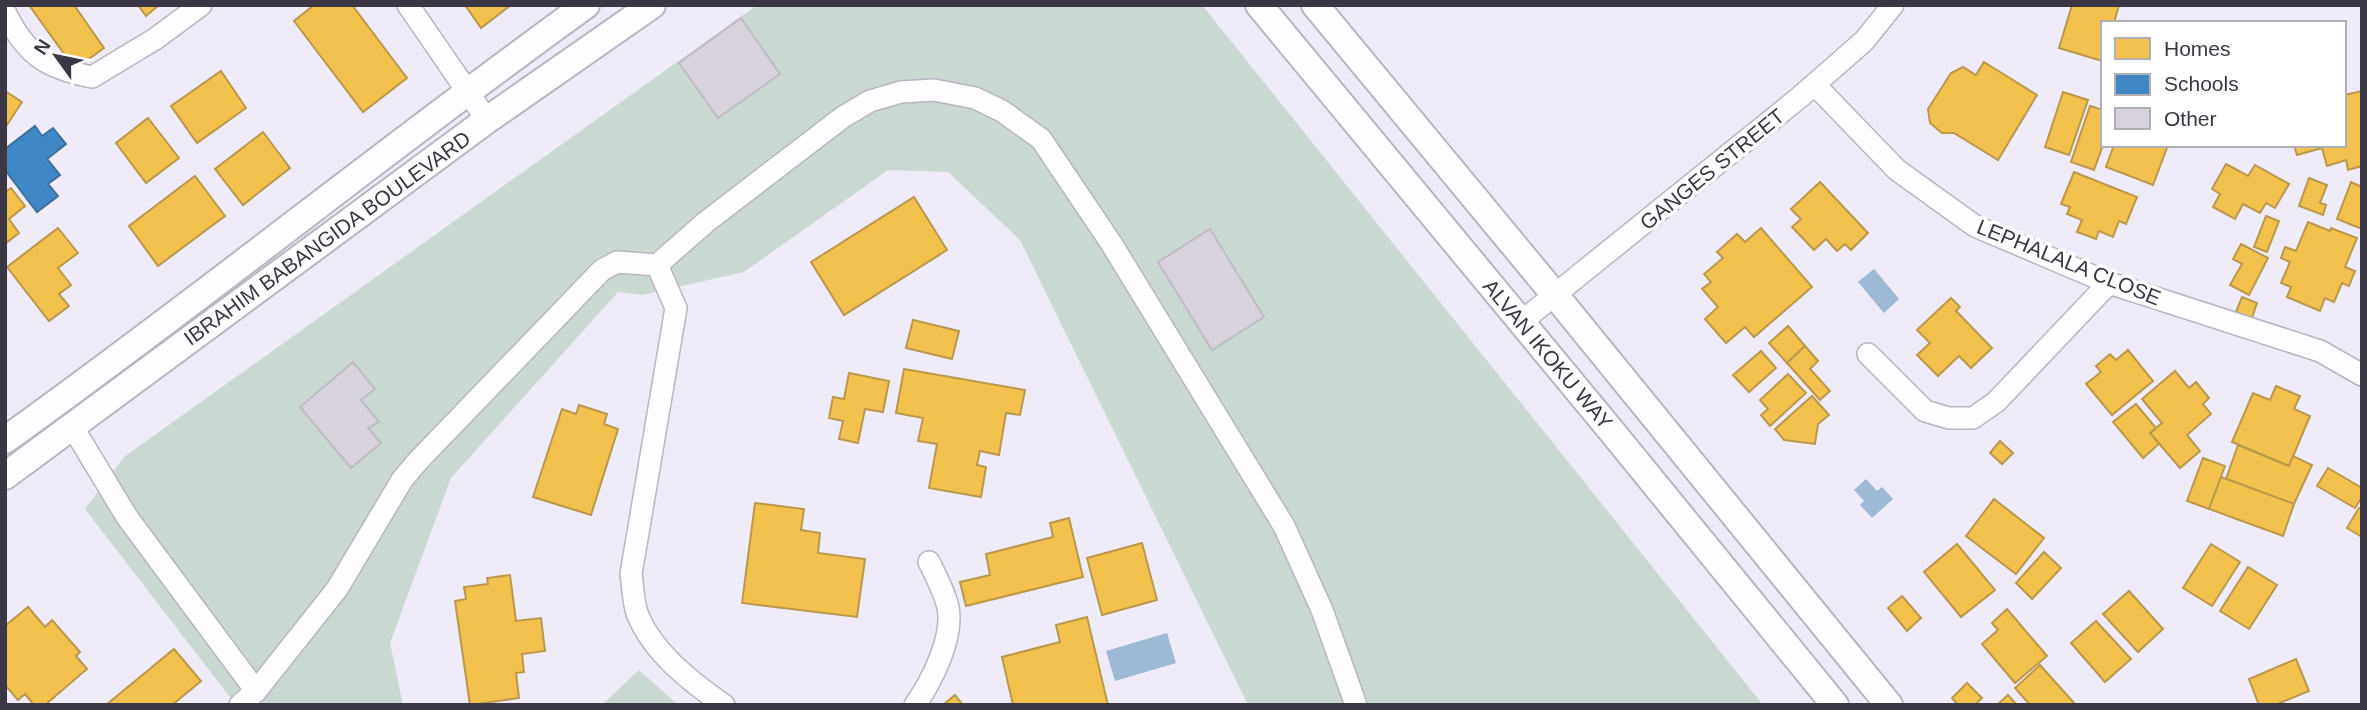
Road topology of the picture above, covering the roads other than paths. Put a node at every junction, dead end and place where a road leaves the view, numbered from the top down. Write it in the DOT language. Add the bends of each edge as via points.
graph roads {
  1 [pos="201,5"];
  2 [pos="408,5"];
  3 [pos="586,5"];
  4 [pos="652,5"];
  5 [pos="1259,5"];
  6 [pos="1314,5"];
  7 [pos="1893,5"];
  8 [pos="5,12"];
  9 [pos="1815,85"];
  10 [pos="468,90"];
  11 [pos="487,120"];
  12 [pos="657,265"];
  13 [pos="2109,283"];
  14 [pos="1555,295"];
  15 [pos="1521,322"];
  16 [pos="1868,355"];
  17 [pos="2362,375"];
  18 [pos="72,426"];
  19 [pos="5,440"];
  20 [pos="5,476"];
  21 [pos="929,562"];
  22 [pos="248,698"];
  23 [pos="724,705"];
  24 [pos="915,705"];
  25 [pos="1356,705"];
  26 [pos="1835,705"];
  27 [pos="1889,705"];
  1 -- 8 [label="street" via="92,77 61,71 32,54"];
  2 -- 10 [label="street"];
  3 -- 10 [label="street, IBRAHIM BABANGIDA BOULEVARD"];
  4 -- 11 [label="street, IBRAHIM BABANGIDA BOULEVARD"];
  5 -- 15 [label="street, ALVAN IKOKU WAY"];
  6 -- 14 [label="street, ALVAN IKOKU WAY"];
  7 -- 9 [label="street, GANGES STREET" via="1864,41"];
  9 -- 13 [label="street, LEPHALALA CLOSE" via="1897,170 1943,205 1975,226"];
  9 -- 14 [label="street, GANGES STREET"];
  10 -- 11 [label="street"];
  10 -- 19 [label="street, IBRAHIM BABANGIDA BOULEVARD" via="189,306"];
  11 -- 18 [label="street, IBRAHIM BABANGIDA BOULEVARD"];
  12 -- 22 [label="street" via="617,262 602,270 416,462 337,589"];
  12 -- 23 [label="street" via="676,308 631,574 637,612 653,639 676,667"];
  12 -- 25 [label="street" via="706,222 870,101 901,92 934,90 975,98 1002,111 1041,139 1111,243 1284,526 1322,610"];
  13 -- 16 [label="street" via="1996,402 1973,418 1925,411"];
  13 -- 17 [label="street, LEPHALALA CLOSE" via="2319,351"];
  14 -- 15 [label="street, GANGES STREET"];
  14 -- 27 [label="street, ALVAN IKOKU WAY"];
  15 -- 26 [label="street, ALVAN IKOKU WAY"];
  18 -- 20 [label="street, IBRAHIM BABANGIDA BOULEVARD"];
  18 -- 22 [label="street"];
  21 -- 24 [label="street" via="949,611 945,646"];
}
